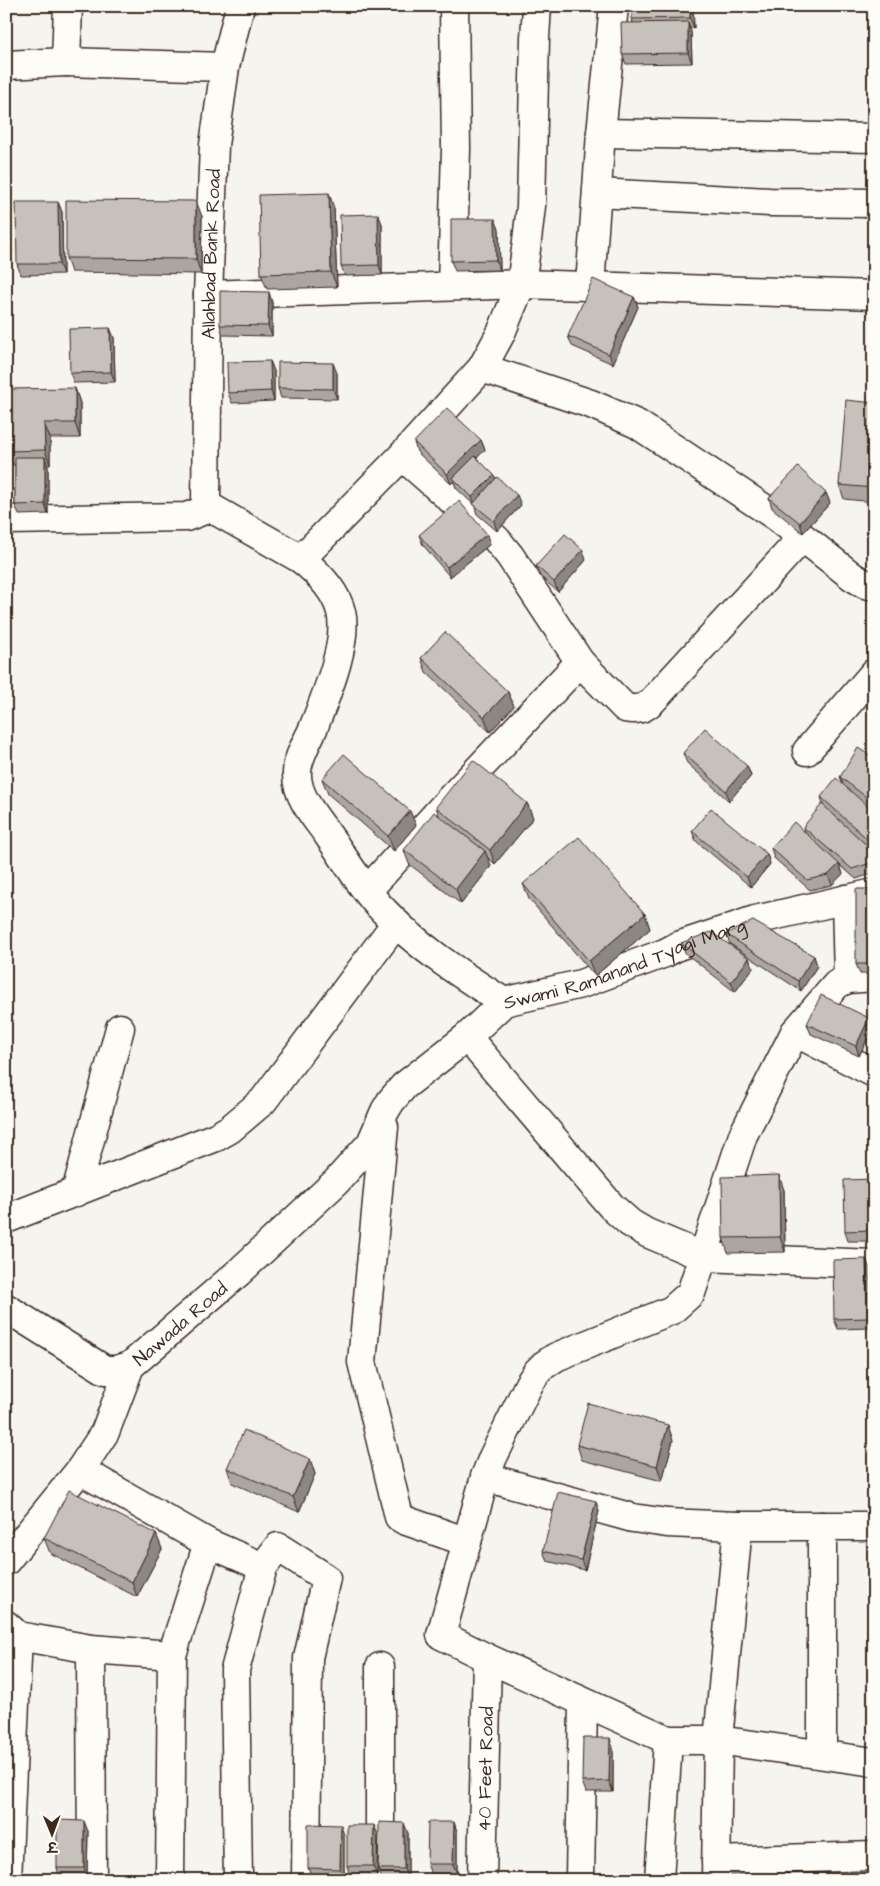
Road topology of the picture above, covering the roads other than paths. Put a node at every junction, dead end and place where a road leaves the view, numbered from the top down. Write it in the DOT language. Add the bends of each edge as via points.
graph roads {
  1 [pos="68,6"];
  2 [pos="240,6"];
  3 [pos="454,6"];
  4 [pos="538,6"];
  5 [pos="614,6"];
  6 [pos="66,62"];
  7 [pos="6,64"];
  8 [pos="225,67"];
  9 [pos="601,133"];
  10 [pos="874,138"];
  11 [pos="597,193"];
  12 [pos="874,203"];
  13 [pos="521,284"];
  14 [pos="452,286"];
  15 [pos="590,286"];
  16 [pos="208,295"];
  17 [pos="874,295"];
  18 [pos="482,368"];
  19 [pos="402,456"];
  20 [pos="206,505"];
  21 [pos="6,520"];
  22 [pos="802,538"];
  23 [pos="301,559"];
  24 [pos="874,586"];
  25 [pos="580,662"];
  26 [pos="874,673"];
  27 [pos="807,751"];
  28 [pos="368,892"];
  29 [pos="874,893"];
  30 [pos="846,899"];
  31 [pos="396,923"];
  32 [pos="861,978"];
  33 [pos="504,1002"];
  34 [pos="120,1028"];
  35 [pos="794,1032"];
  36 [pos="467,1037"];
  37 [pos="874,1073"];
  38 [pos="385,1111"];
  39 [pos="76,1192"];
  40 [pos="6,1219"];
  41 [pos="704,1257"];
  42 [pos="874,1264"];
  43 [pos="6,1308"];
  44 [pos="130,1366"];
  45 [pos="80,1470"];
  46 [pos="485,1477"];
  47 [pos="738,1526"];
  48 [pos="822,1526"];
  49 [pos="874,1526"];
  50 [pos="467,1542"];
  51 [pos="208,1543"];
  52 [pos="6,1561"];
  53 [pos="263,1567"];
  54 [pos="10,1639"];
  55 [pos="92,1649"];
  56 [pos="172,1654"];
  57 [pos="487,1658"];
  58 [pos="380,1667"];
  59 [pos="583,1702"];
  60 [pos="668,1740"];
  61 [pos="718,1740"];
  62 [pos="822,1754"];
  63 [pos="874,1762"];
  64 [pos="874,1856"];
  65 [pos="716,1870"];
  66 [pos="7,1880"];
  67 [pos="92,1880"];
  68 [pos="170,1880"];
  69 [pos="238,1880"];
  70 [pos="306,1880"];
  71 [pos="380,1880"];
  72 [pos="482,1880"];
  73 [pos="580,1880"];
  74 [pos="660,1880"];
  1 -- 6 [label="street"];
  2 -- 8 [label="street, Allahbad Bank Road"];
  3 -- 14 [label="street" via="456,150"];
  4 -- 13 [label="street" via="531,206"];
  5 -- 9 [label="street"];
  6 -- 7 [label="street"];
  6 -- 8 [label="street"];
  8 -- 16 [label="street, Allahbad Bank Road" via="214,145"];
  9 -- 10 [label="street"];
  9 -- 11 [label="street"];
  11 -- 12 [label="street" via="770,202"];
  11 -- 15 [label="street"];
  13 -- 14 [label="street"];
  13 -- 15 [label="street"];
  13 -- 18 [label="street"];
  14 -- 16 [label="street"];
  15 -- 17 [label="street"];
  16 -- 20 [label="street, Allahbad Bank Road"];
  18 -- 19 [label="street"];
  18 -- 22 [label="street" via="591,404 637,424 777,517"];
  19 -- 23 [label="street"];
  19 -- 25 [label="street" via="497,540"];
  20 -- 21 [label="street" via="202,511 186,517"];
  20 -- 23 [label="street"];
  22 -- 24 [label="street" via="864,584"];
  22 -- 25 [label="street" via="647,706 634,710 625,708"];
  23 -- 28 [label="street" via="314,570 335,598 342,613 342,624 328,692 300,758 296,774 298,784 308,806"];
  25 -- 28 [label="street" via="451,798"];
  26 -- 27 [label="street"];
  28 -- 31 [label="street"];
  29 -- 30 [label="street, Swami Ramanand Tyagi Marg"];
  30 -- 32 [label="street"];
  30 -- 33 [label="street, Swami Ramanand Tyagi Marg" via="755,920 581,984"];
  31 -- 33 [label="street" via="413,940 454,970"];
  31 -- 39 [label="street" via="283,1076 248,1115 216,1138"];
  32 -- 35 [label="street" via="837,984"];
  33 -- 36 [label="street, Swami Ramanand Tyagi Marg"];
  34 -- 39 [label="street"];
  35 -- 37 [label="street"];
  35 -- 41 [label="street" via="743,1135"];
  36 -- 38 [label="street, Swami Ramanand Tyagi Marg" via="404,1086"];
  36 -- 41 [label="street" via="612,1207 648,1233"];
  38 -- 44 [label="street, Nawada Road" via="372,1143 336,1182"];
  38 -- 50 [label="street" via="362,1362 399,1517"];
  39 -- 40 [label="street"];
  41 -- 42 [label="street"];
  41 -- 46 [label="street" via="691,1294 672,1310 556,1357 537,1372"];
  43 -- 44 [label="street" via="105,1370"];
  44 -- 45 [label="street, Nawada Road" via="105,1432"];
  45 -- 51 [label="street"];
  45 -- 52 [label="street, Nawada Road"];
  46 -- 47 [label="street" via="633,1518"];
  46 -- 50 [label="street"];
  47 -- 48 [label="street"];
  47 -- 61 [label="street"];
  48 -- 49 [label="street"];
  48 -- 62 [label="street"];
  50 -- 57 [label="street" via="441,1635"];
  51 -- 53 [label="street"];
  51 -- 56 [label="street"];
  53 -- 69 [label="street" via="235,1670"];
  53 -- 70 [label="street" via="278,1547 326,1578 308,1658"];
  54 -- 55 [label="street"];
  54 -- 66 [label="street"];
  55 -- 56 [label="street"];
  55 -- 67 [label="street"];
  56 -- 68 [label="street"];
  57 -- 59 [label="street"];
  57 -- 72 [label="street, 40 Feet Road"];
  58 -- 71 [label="street"];
  59 -- 60 [label="street"];
  59 -- 73 [label="street"];
  60 -- 61 [label="street"];
  60 -- 74 [label="street"];
  61 -- 62 [label="street"];
  61 -- 65 [label="street"];
  62 -- 63 [label="street"];
  64 -- 65 [label="street"];
}
